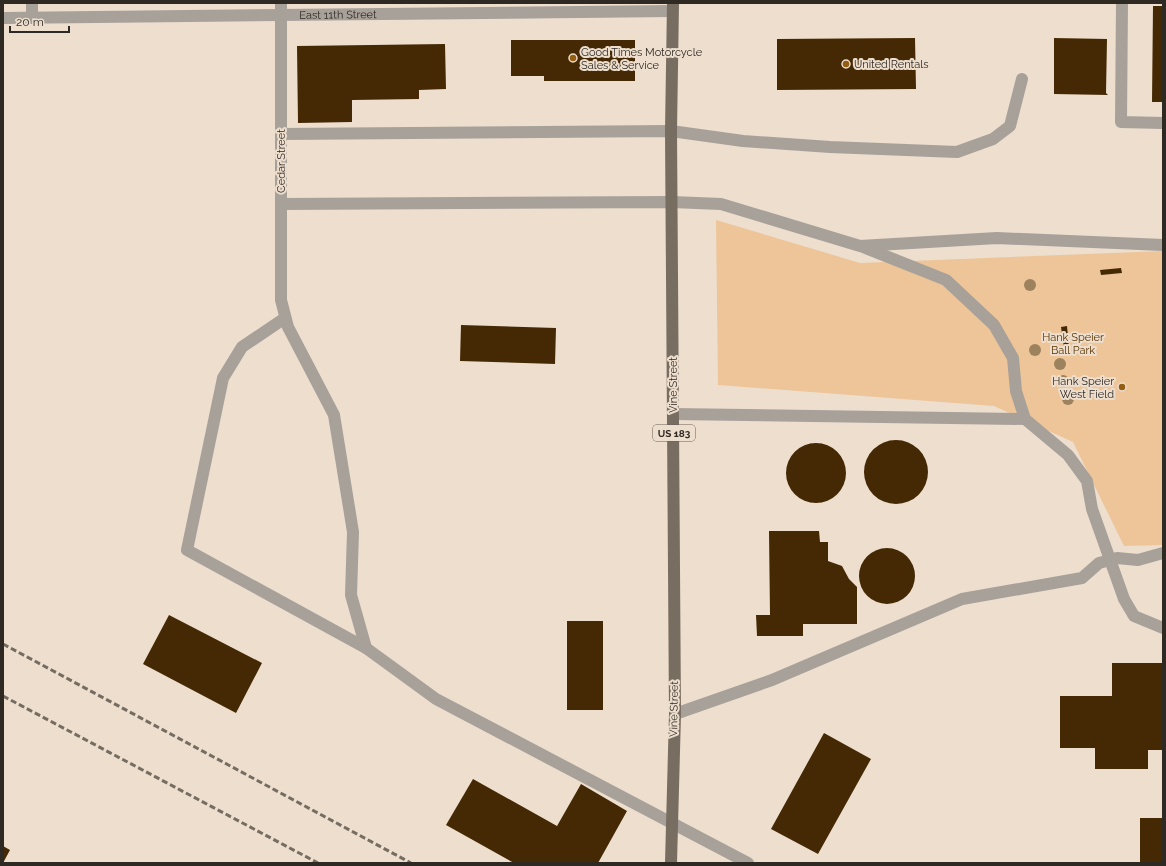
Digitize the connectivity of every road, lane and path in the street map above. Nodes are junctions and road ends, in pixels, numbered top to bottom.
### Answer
1 (32, 3) edge
2 (281, 3) edge
3 (1122, 3) edge
4 (672, 7) edge
5 (281, 16) junction
6 (3, 18) edge
7 (32, 18) junction
8 (1022, 78) dead end
9 (1163, 122) edge
10 (671, 131) junction
11 (281, 134) junction
12 (672, 202) junction
13 (281, 204) junction
14 (1163, 245) edge
15 (860, 246) junction
16 (286, 318) junction
17 (673, 414) junction
18 (1025, 419) junction
19 (1163, 553) edge
20 (1111, 560) junction
21 (1163, 628) edge
22 (366, 648) junction
23 (675, 714) junction
24 (672, 823) junction
25 (671, 863) edge
26 (748, 863) edge

1 - 7 street
2 - 5 street, Cedar Street
3 - 9 street
4 - 5 street, East 11th Street
4 - 10 main road, Vine Street / US 183
5 - 7 street, East 11th Street
5 - 11 street, Cedar Street
6 - 7 street, East 11th Street
8 - 10 street
10 - 11 street
10 - 12 main road, Vine Street / US 183
11 - 13 street, Cedar Street
12 - 13 street
12 - 15 street
12 - 17 main road, Vine Street / US 183
13 - 16 street, Cedar Street
14 - 15 street
15 - 18 street
16 - 22 street, Cedar Street
16 - 22 street
17 - 18 street
17 - 23 main road, Vine Street / US 183
18 - 20 street
19 - 20 street
20 - 21 street
20 - 23 street
22 - 24 street
23 - 24 main road, Vine Street / US 183
24 - 25 main road, Vine Street / US 183
24 - 26 street

